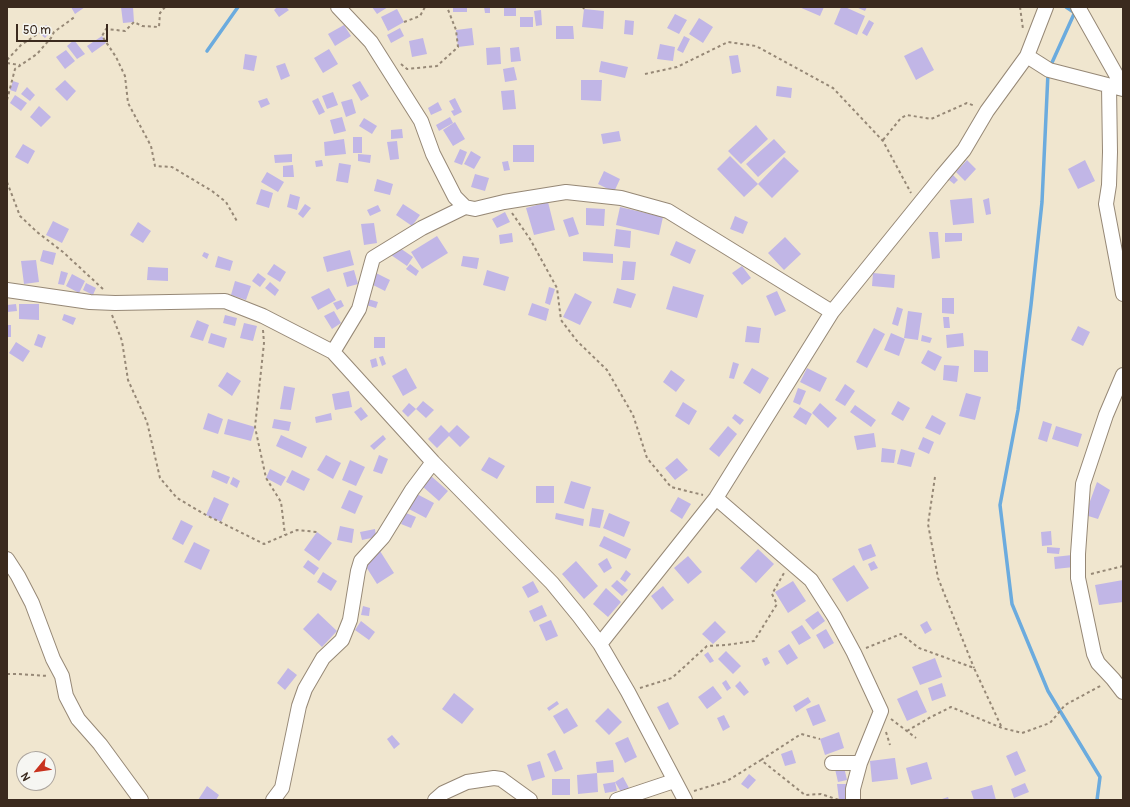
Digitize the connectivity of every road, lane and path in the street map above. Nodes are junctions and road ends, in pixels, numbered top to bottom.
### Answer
1 (165, 7) edge
2 (338, 7) edge
3 (425, 7) edge
4 (447, 7) edge
5 (1046, 7) edge
6 (1078, 7) edge
7 (76, 16) dead end
8 (404, 22) dead end
9 (39, 33) dead end
10 (1027, 56) junction
11 (395, 60) dead end
12 (7, 62) edge
13 (21, 65) junction
14 (645, 74) dead end
15 (1118, 87) edge
16 (7, 100) edge
17 (988, 111) junction
18 (882, 141) junction
19 (7, 182) edge
20 (504, 202) junction
21 (465, 207) junction
22 (916, 208) junction
23 (238, 223) dead end
24 (7, 290) edge
25 (1123, 294) edge
26 (111, 303) junction
27 (832, 312) junction
28 (263, 316) junction
29 (333, 352) junction
30 (1123, 375) edge
31 (433, 462) junction
32 (935, 477) dead end
33 (716, 498) junction
34 (317, 532) dead end
35 (285, 535) junction
36 (7, 559) edge
37 (790, 562) junction
38 (1123, 566) edge
39 (1078, 578) junction
40 (600, 644) junction
41 (854, 653) junction
42 (974, 668) junction
43 (7, 674) edge
44 (1113, 679) junction
45 (52, 681) dead end
46 (628, 692) junction
47 (1123, 692) edge
48 (880, 711) junction
49 (1002, 728) junction
50 (907, 731) junction
51 (916, 738) dead end
52 (820, 739) dead end
53 (761, 760) junction
54 (832, 763) dead end
55 (860, 763) junction
56 (674, 781) junction
57 (683, 797) edge
58 (142, 800) edge
59 (274, 800) edge
60 (435, 800) edge
61 (530, 800) edge
62 (617, 800) edge
63 (840, 800) edge
64 (853, 800) edge

1 - 23 path
2 - 21 street
3 - 8 path
4 - 11 path
5 - 10 street
6 - 15 street
7 - 13 path
9 - 12 path
10 - 15 street
10 - 17 street
12 - 13 path
13 - 16 path
14 - 18 path
15 - 25 street
17 - 18 path
17 - 22 street
18 - 22 path
19 - 26 path
20 - 21 street
20 - 27 street
20 - 33 path
21 - 29 street
22 - 27 street
24 - 26 street
26 - 28 street
26 - 35 path
27 - 33 street
28 - 29 street
28 - 35 path
29 - 31 street
30 - 39 street
31 - 40 street
31 - 59 street
32 - 42 path
33 - 37 street
33 - 40 street
34 - 35 path
36 - 58 street
37 - 41 street
37 - 46 path
38 - 39 path
39 - 44 street
40 - 46 street
41 - 42 path
41 - 48 street
42 - 49 path
43 - 45 path
44 - 47 street
44 - 49 path
46 - 56 street
48 - 50 path
48 - 55 street
49 - 50 path
50 - 51 path
52 - 53 path
53 - 57 path
53 - 63 path
54 - 55 street
55 - 64 street
56 - 57 street
56 - 62 street
60 - 61 street

